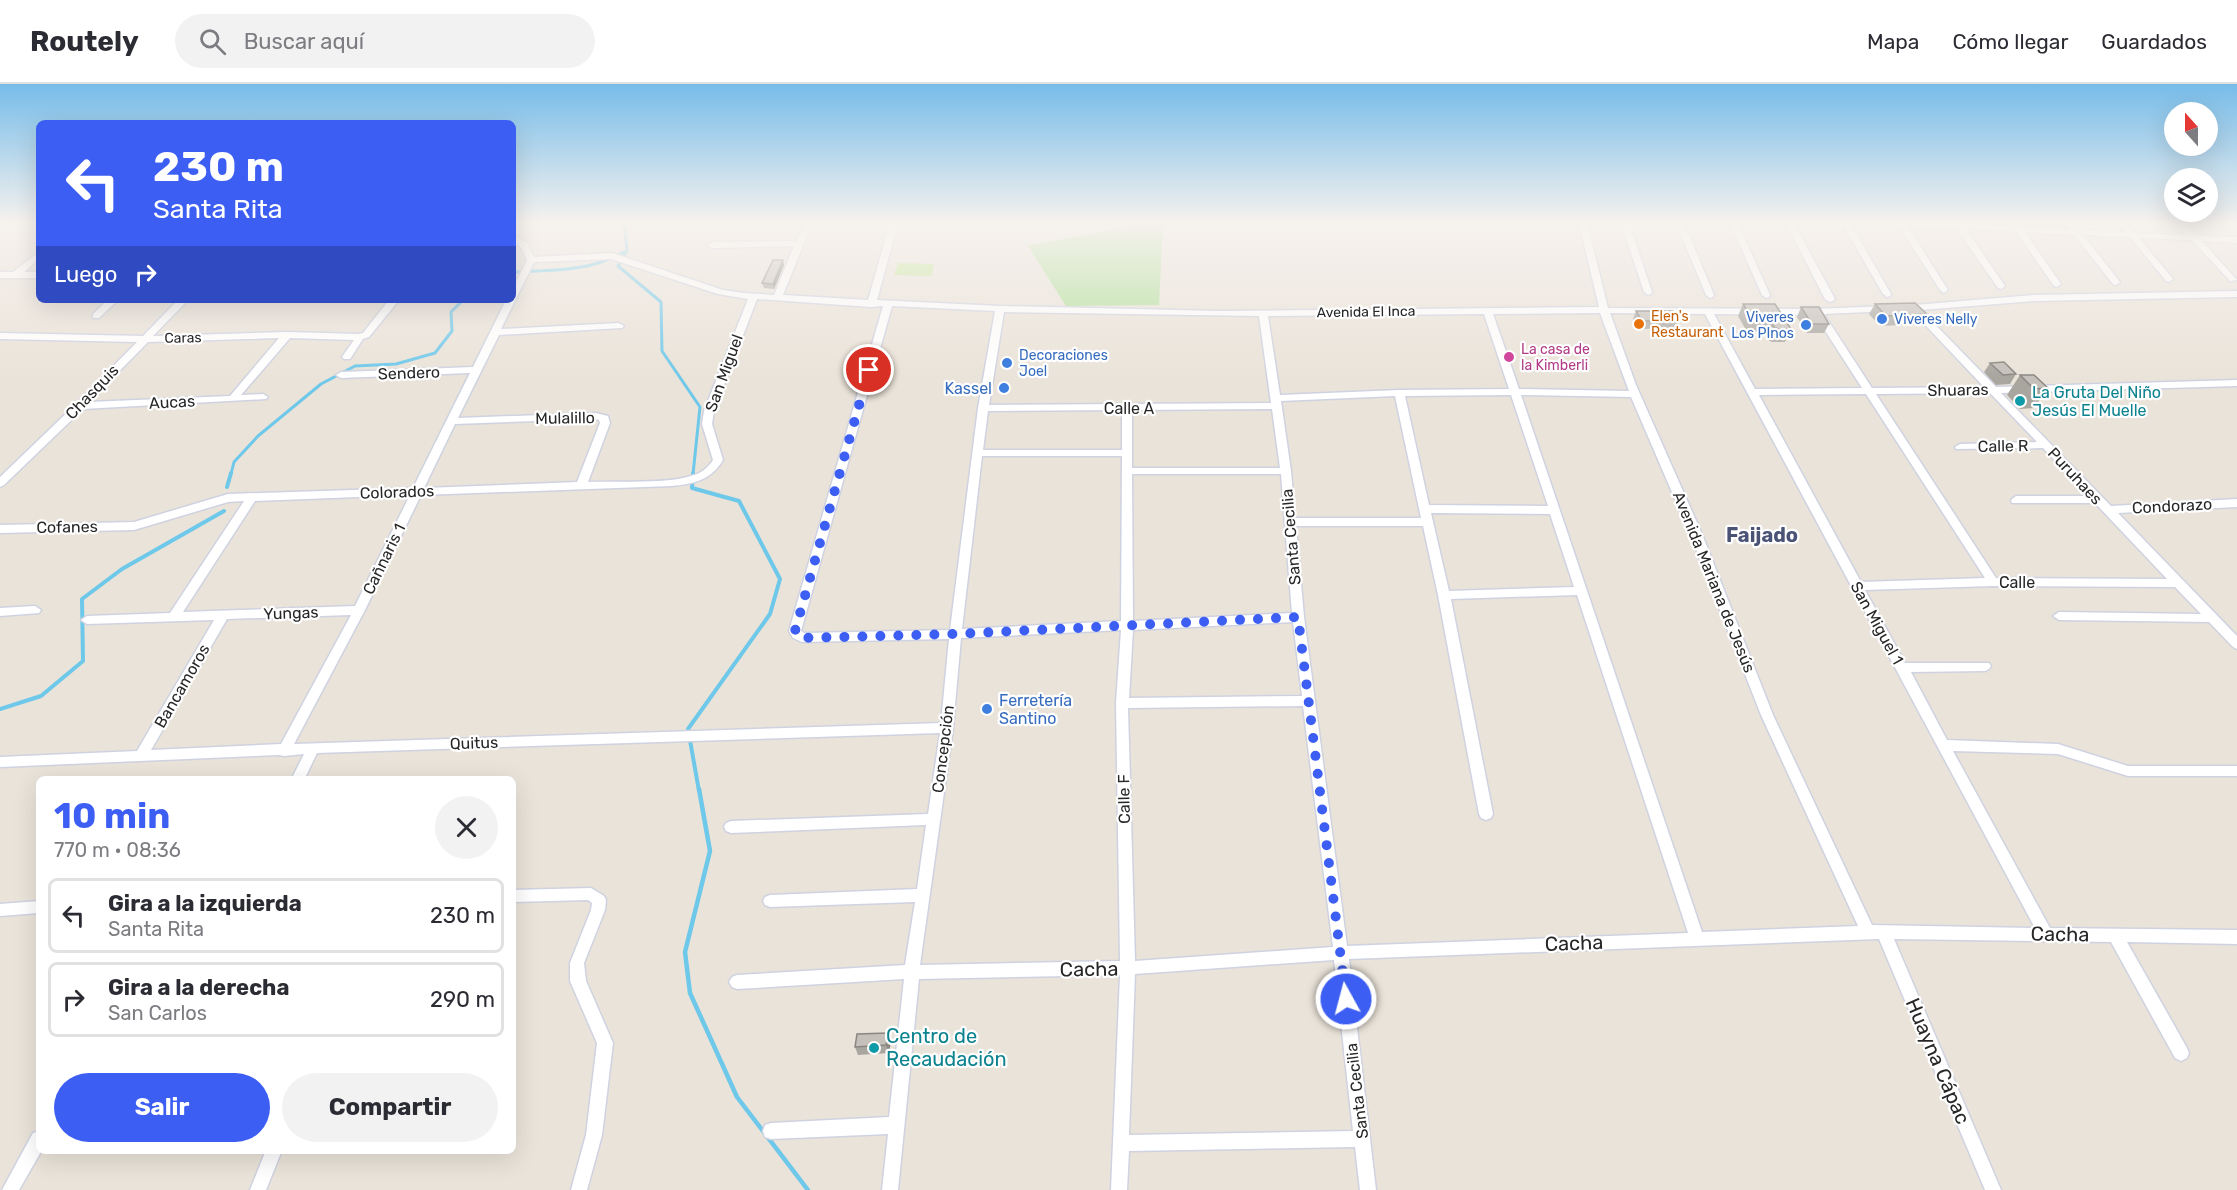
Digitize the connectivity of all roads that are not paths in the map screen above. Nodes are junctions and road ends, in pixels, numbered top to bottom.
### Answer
1 (0, 275) edge
2 (15, 275) joint
3 (36, 275) edge
4 (524, 275) edge
5 (670, 275) edge
6 (787, 275) edge
7 (879, 275) edge
8 (1595, 275) edge
9 (1642, 275) edge
10 (1701, 275) edge
11 (1757, 275) edge
12 (1818, 275) edge
13 (1876, 275) edge
14 (1934, 275) edge
15 (1993, 275) edge
16 (2051, 275) edge
17 (2110, 275) edge
18 (2165, 275) edge
19 (2229, 275) edge
20 (2169, 279) dead end
21 (2233, 279) dead end
22 (2116, 282) dead end
23 (2057, 284) dead end
24 (2001, 286) dead end
25 (516, 290) edge
26 (1944, 290) dead end
27 (1648, 292) dead end
28 (1887, 294) dead end
29 (2237, 294) edge
30 (1766, 295) dead end
31 (1710, 296) dead end
32 (753, 297) junction
33 (777, 298) junction
34 (1830, 298) dead end
35 (110, 303) edge
36 (180, 303) edge
37 (391, 303) edge
38 (510, 303) edge
39 (871, 304) junction
40 (888, 304) junction
41 (1913, 307) junction
42 (1000, 309) junction
43 (1604, 310) junction
44 (1488, 311) junction
45 (1708, 311) junction
46 (1818, 312) junction
47 (1263, 313) junction
48 (96, 316) dead end
49 (619, 326) dead end
50 (496, 332) junction
51 (287, 336) junction
52 (363, 336) junction
53 (1, 337) edge
54 (144, 339) junction
55 (347, 357) dead end
56 (477, 370) junction
57 (341, 375) dead end
58 (2237, 383) edge
59 (1993, 390) junction
60 (1870, 391) junction
61 (1751, 392) junction
62 (1400, 393) junction
63 (1515, 394) junction
64 (1634, 394) junction
65 (263, 397) dead end
66 (232, 399) junction
67 (1274, 402) junction
68 (80, 406) junction
69 (983, 408) junction
70 (1126, 408) junction
71 (452, 421) junction
72 (2046, 446) junction
73 (1960, 447) dead end
74 (978, 453) junction
75 (1127, 453) junction
76 (1127, 471) junction
77 (1286, 471) junction
78 (0, 483) edge
79 (664, 483) joint
80 (581, 487) junction
81 (417, 491) junction
82 (251, 498) junction
83 (2097, 499) junction
84 (2016, 500) dead end
85 (2237, 503) edge
86 (1425, 509) junction
87 (1554, 510) junction
88 (2107, 510) junction
89 (1291, 522) junction
90 (1428, 522) junction
91 (134, 526) joint
92 (0, 529) edge
93 (1993, 582) junction
94 (2177, 584) junction
95 (1857, 586) junction
96 (1581, 591) junction
97 (1444, 596) junction
98 (35, 610) dead end
99 (359, 610) junction
100 (0, 612) edge
101 (223, 615) junction
102 (174, 616) junction
103 (2059, 616) dead end
104 (1298, 617) junction
105 (2211, 618) junction
106 (87, 620) dead end
107 (1127, 625) junction
108 (955, 634) junction
109 (2237, 644) edge
110 (1985, 666) dead end
111 (1902, 668) junction
112 (1308, 701) junction
113 (1122, 703) junction
114 (947, 728) junction
115 (1943, 745) junction
116 (313, 748) junction
117 (284, 751) junction
118 (141, 756) junction
119 (0, 762) edge
120 (2237, 771) edge
121 (300, 776) edge
122 (1486, 814) dead end
123 (934, 819) junction
124 (731, 827) dead end
125 (923, 895) junction
126 (516, 896) edge
127 (770, 900) dead end
128 (36, 907) edge
129 (0, 909) edge
130 (1876, 932) junction
131 (2046, 934) junction
132 (2115, 935) junction
133 (2237, 937) edge
134 (1697, 938) junction
135 (1341, 953) junction
136 (1128, 968) junction
137 (912, 972) junction
138 (737, 982) dead end
139 (2181, 1053) dead end
140 (897, 1125) junction
141 (771, 1131) dead end
142 (1362, 1139) junction
143 (1121, 1143) junction
144 (36, 1144) edge
145 (272, 1154) edge
146 (10, 1190) edge
147 (258, 1190) edge
148 (579, 1190) edge
149 (890, 1190) edge
150 (1119, 1190) edge
151 (1368, 1190) edge
152 (1993, 1190) edge

1 - 2 street
2 - 3 street
4 - 25 street, Cañnaris 1
5 - 32 street, Avenida El Inca
6 - 33 street
7 - 39 street
8 - 43 street, Avenida Mariana de Jesús
9 - 27 street
10 - 31 street
11 - 30 street
12 - 34 street
13 - 28 street
14 - 26 street
15 - 24 street
16 - 23 street
17 - 22 street
18 - 20 street
19 - 21 street
29 - 41 street, Avenida El Inca
32 - 33 street, Avenida El Inca
32 - 79 street, San Miguel
33 - 39 street, Avenida El Inca
35 - 48 street
36 - 54 street, Chasquis
37 - 52 street
38 - 50 street, Cañnaris 1
39 - 40 street, Avenida El Inca
40 - 42 street, Avenida El Inca
40 - 108 street
41 - 46 street, Avenida El Inca
41 - 59 street, Puruhaes
42 - 47 street, Avenida El Inca
42 - 69 street, Concepción
43 - 44 street, Avenida El Inca
43 - 45 street, Avenida El Inca
43 - 64 street, Avenida Mariana de Jesús
44 - 47 street, Avenida El Inca
44 - 63 street
45 - 46 street, Avenida El Inca
45 - 61 street, San Miguel 1
46 - 60 street
47 - 67 street, Santa Cecilia
49 - 50 street
50 - 56 street, Cañnaris 1
51 - 52 street, Caras
51 - 54 street, Caras
51 - 66 street
52 - 55 street
53 - 54 street, Caras
54 - 68 street, Chasquis
56 - 57 street, Sendero
56 - 71 street, Cañnaris 1
58 - 59 street, Shuaras
59 - 60 street, Shuaras
59 - 72 street, Puruhaes
60 - 61 street, Shuaras
60 - 93 street
61 - 95 street, San Miguel 1
62 - 63 street, Calle A
62 - 67 street, Calle A
62 - 86 street
63 - 64 street, Calle A
63 - 87 street
64 - 130 street, Avenida Mariana de Jesús
65 - 66 street, Aucas
66 - 68 street, Aucas
67 - 70 street, Calle A
67 - 77 street, Santa Cecilia
68 - 78 street, Chasquis
69 - 70 street, Calle A
69 - 74 street, Concepción
70 - 75 street, Calle F
71 - 80 street, Mulalillo
71 - 81 street, Cañnaris 1
72 - 73 street, Calle R
72 - 83 street, Puruhaes
74 - 75 street
74 - 108 street, Concepción
75 - 76 street, Calle F
76 - 77 street
76 - 107 street, Calle F
77 - 89 street, Santa Cecilia
79 - 80 street, Colorados
80 - 81 street, Colorados
81 - 82 street, Colorados
81 - 99 street, Cañnaris 1
82 - 91 street, Colorados
82 - 102 street
83 - 84 street
83 - 88 street, Puruhaes
85 - 88 street, Condorazo
86 - 87 street
86 - 90 street
87 - 96 street
88 - 94 street, Puruhaes
89 - 90 street
89 - 104 street, Santa Cecilia
90 - 97 street
91 - 92 street, Cofanes
93 - 94 street, Calle
93 - 95 street, Calle
94 - 105 street, Puruhaes
95 - 111 street, San Miguel 1
96 - 97 street
96 - 134 street
97 - 122 street
98 - 100 street
99 - 101 street, Yungas
99 - 117 street, Cañnaris 1
101 - 102 street, Yungas
101 - 118 street, Bancamoros
102 - 106 street, Yungas
103 - 105 street
104 - 107 street
104 - 112 street, Santa Cecilia
105 - 109 street, Puruhaes
107 - 108 street
107 - 113 street, Calle F
108 - 114 street, Concepción
110 - 111 street
111 - 115 street, San Miguel 1
112 - 113 street
112 - 135 street, Santa Cecilia
113 - 136 street, Calle F
114 - 116 street, Quitus
114 - 123 street, Concepción
115 - 120 street
115 - 131 street, San Miguel 1
116 - 117 street, Quitus
116 - 121 street
117 - 118 street, Quitus
118 - 119 street, Quitus
123 - 124 street
123 - 125 street, Concepción
125 - 127 street
125 - 137 street, Concepción
126 - 148 street
128 - 129 street
130 - 131 street, Cacha
130 - 134 street, Cacha
130 - 152 street, Huayna Cápac
131 - 132 street, Cacha
132 - 133 street, Cacha
132 - 139 street
134 - 135 street, Cacha
135 - 136 street, Cacha
135 - 142 street, Santa Cecilia
136 - 137 street, Cacha
136 - 143 street, Calle F
137 - 138 street, Cacha
137 - 140 street, Concepción
140 - 141 street
140 - 149 street, Concepción
142 - 143 street
142 - 151 street, Santa Cecilia
143 - 150 street, Calle F
144 - 146 street
145 - 147 street

